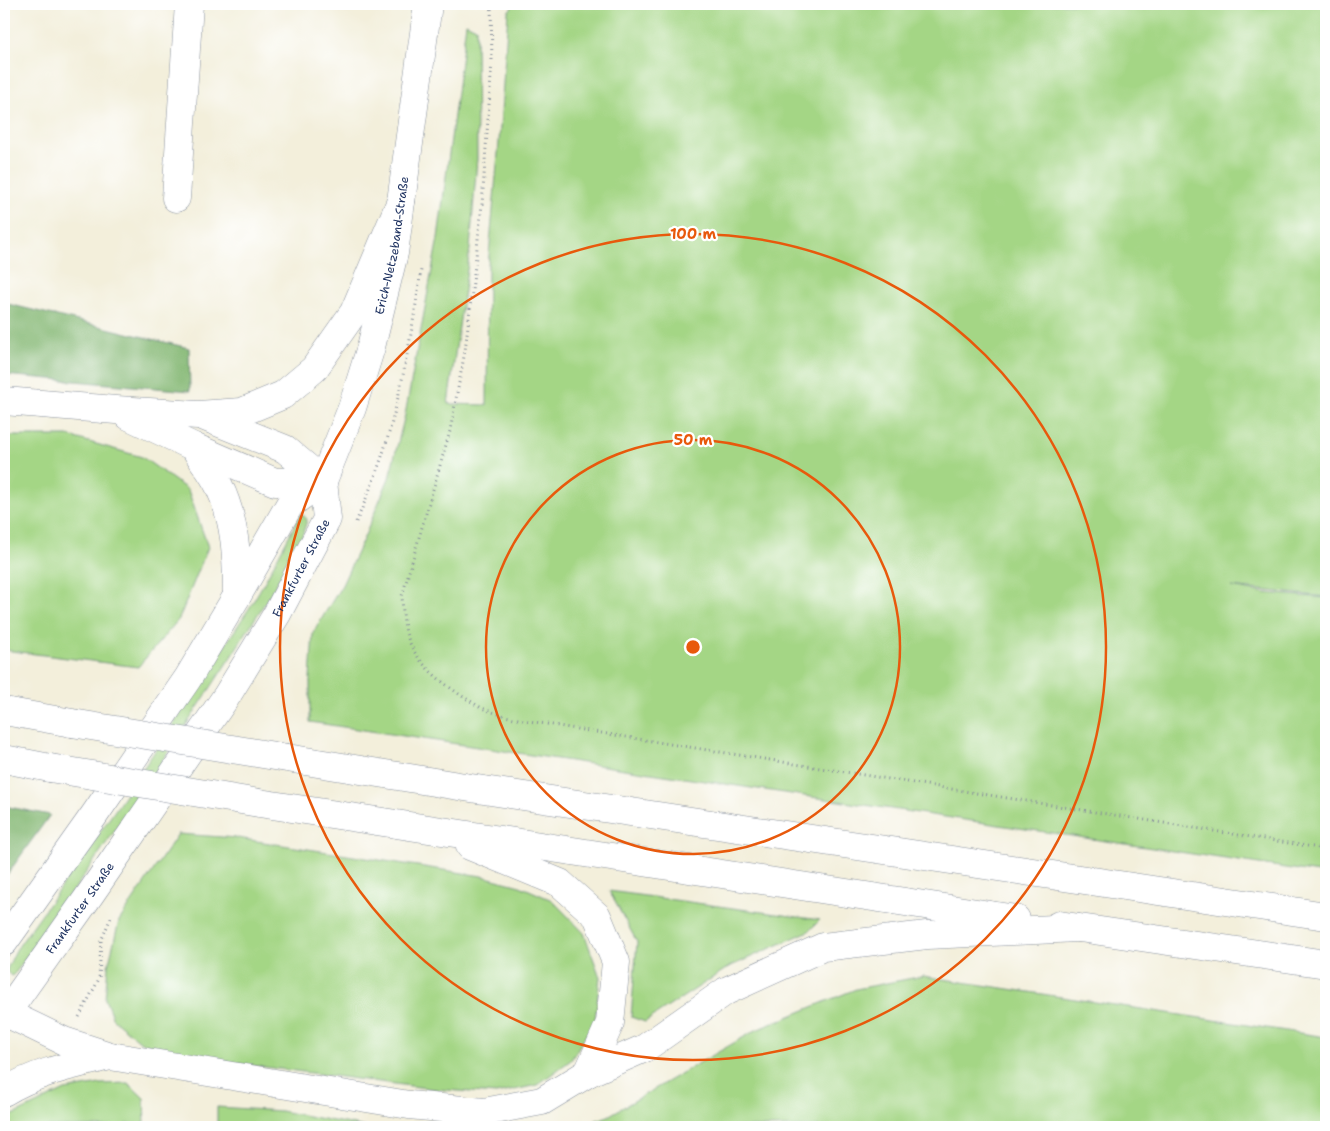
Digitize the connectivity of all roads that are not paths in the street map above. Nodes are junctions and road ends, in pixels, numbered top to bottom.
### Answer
1 (189, 4) edge
2 (428, 4) edge
3 (176, 198) dead end
4 (401, 201) junction
5 (4, 401) edge
6 (116, 410) junction
7 (198, 415) junction
8 (194, 447) junction
9 (323, 481) junction
10 (237, 596) junction
11 (4, 711) edge
12 (4, 759) edge
13 (429, 829) junction
14 (1326, 916) edge
15 (1077, 928) junction
16 (4, 942) edge
17 (1326, 964) edge
18 (4, 1013) edge
19 (110, 1056) junction
20 (588, 1073) junction
21 (4, 1092) edge

1 - 3 main road
2 - 4 main road, Erich-Netzeband-Straße
4 - 7 main road
4 - 9 main road, Erich-Netzeband-Straße
5 - 6 main road
6 - 7 main road
6 - 8 main road
7 - 9 main road
8 - 9 main road
8 - 10 main road
9 - 10 main road
9 - 18 main road, Frankfurter Straße
10 - 16 main road
11 - 14 main road, bridge
12 - 13 main road, bridge
13 - 15 main road
13 - 20 main road
15 - 17 main road
15 - 20 main road
18 - 19 main road
19 - 20 main road
19 - 21 main road

